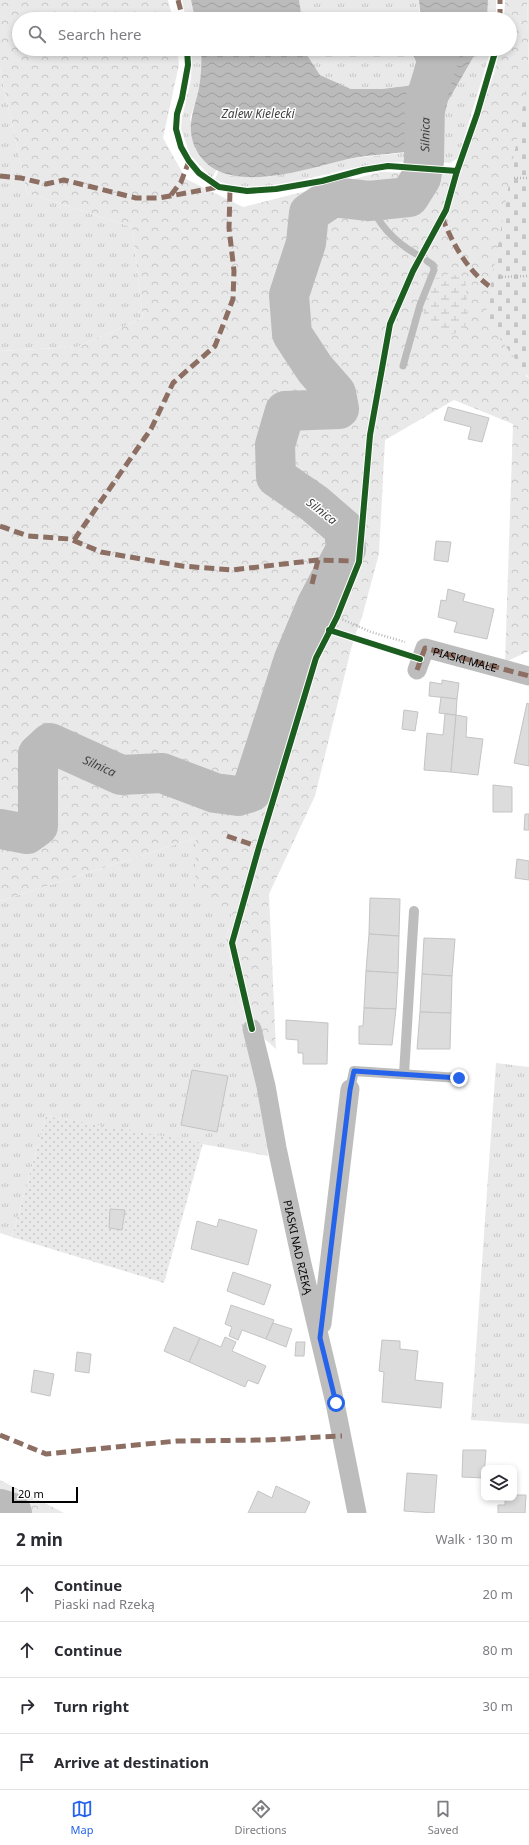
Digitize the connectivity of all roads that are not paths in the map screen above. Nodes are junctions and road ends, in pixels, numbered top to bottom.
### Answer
1 (417, 670) dead end
2 (529, 676) edge
3 (414, 911) dead end
4 (252, 1028) dead end
5 (404, 1074) junction
6 (459, 1078) dead end
7 (350, 1090) joint
8 (320, 1338) junction
9 (357, 1513) edge

1 - 2 street, PIASKI MAŁE
3 - 5 lane
4 - 8 street, PIASKI NAD RZEKĄ
5 - 6 lane
5 - 7 lane
7 - 8 street
8 - 9 street, PIASKI NAD RZEKĄ

